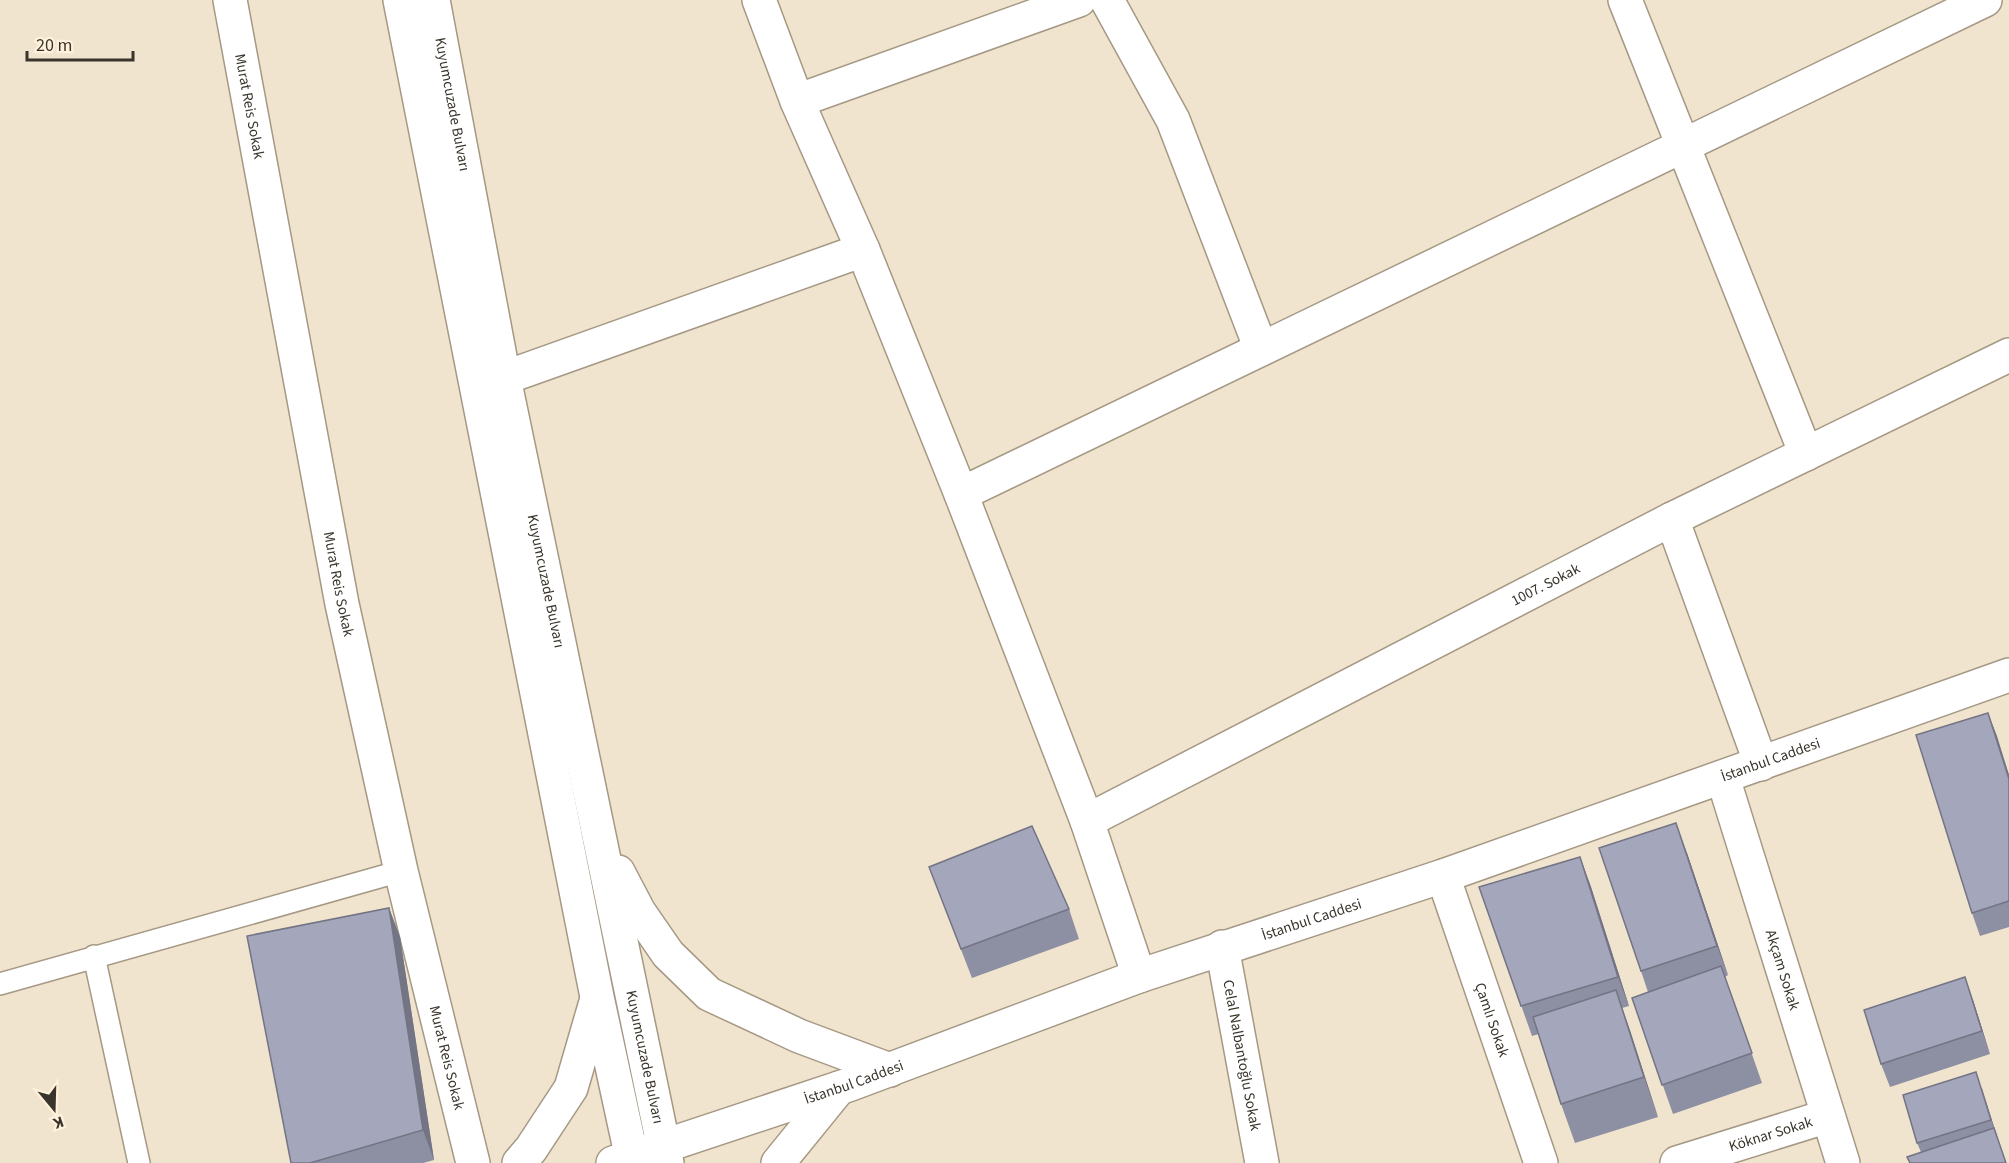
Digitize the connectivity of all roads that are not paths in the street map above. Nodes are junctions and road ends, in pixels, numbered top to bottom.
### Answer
1 (230, 0) edge
2 (400, 0) edge
3 (433, 0) edge
4 (759, 0) edge
5 (1080, 0) edge
6 (1107, 0) edge
7 (1625, 0) edge
8 (1985, 0) edge
9 (797, 101) junction
10 (1683, 146) junction
11 (863, 250) junction
12 (1261, 349) junction
13 (2009, 355) edge
14 (504, 378) junction
15 (1806, 454) junction
16 (961, 494) junction
17 (1672, 519) junction
18 (2009, 675) edge
19 (1761, 764) junction
20 (1723, 778) junction
21 (1087, 820) junction
22 (599, 836) junction
23 (401, 871) junction
24 (1443, 876) junction
25 (1222, 947) junction
26 (94, 956) junction
27 (1139, 976) junction
28 (0, 984) edge
29 (597, 997) junction
30 (890, 1070) junction
31 (839, 1088) junction
32 (1828, 1116) junction
33 (665, 1154) edge
34 (626, 1161) edge
35 (139, 1163) edge
36 (473, 1163) edge
37 (519, 1163) edge
38 (778, 1163) edge
39 (1262, 1163) edge
40 (1540, 1163) edge
41 (1677, 1163) edge
42 (1843, 1163) edge

1 - 23 street, Murat Reis Sokak
2 - 29 street, Kuyumcuzade Bulvarı
3 - 14 street, Kuyumcuzade Bulvarı
4 - 9 street
5 - 9 street
6 - 12 street
7 - 10 street
8 - 10 street
9 - 11 street
10 - 12 street
10 - 15 street
11 - 14 street
11 - 16 street
12 - 16 street
13 - 15 street, 1007. Sokak
14 - 22 street, Kuyumcuzade Bulvarı
15 - 17 street, 1007. Sokak
16 - 21 street
17 - 19 street
17 - 21 street, 1007. Sokak
18 - 19 street, İstanbul Caddesi
19 - 20 street, İstanbul Caddesi
20 - 24 street, İstanbul Caddesi
20 - 32 street, Akçam Sokak
21 - 27 street
22 - 30 street
22 - 33 street, Kuyumcuzade Bulvarı
23 - 26 lane
23 - 36 street, Murat Reis Sokak
24 - 25 street, İstanbul Caddesi
24 - 40 street, Çamlı Sokak
25 - 27 street, İstanbul Caddesi
25 - 39 street, Celal Nalbantoğlu Sokak
26 - 28 lane
26 - 35 lane
27 - 30 street, İstanbul Caddesi
29 - 34 street, Kuyumcuzade Bulvarı
29 - 37 street
30 - 31 street, İstanbul Caddesi
31 - 33 street, İstanbul Caddesi
31 - 38 street
32 - 41 street, Köknar Sokak
32 - 42 street, Akçam Sokak
33 - 34 street, İstanbul Caddesi

